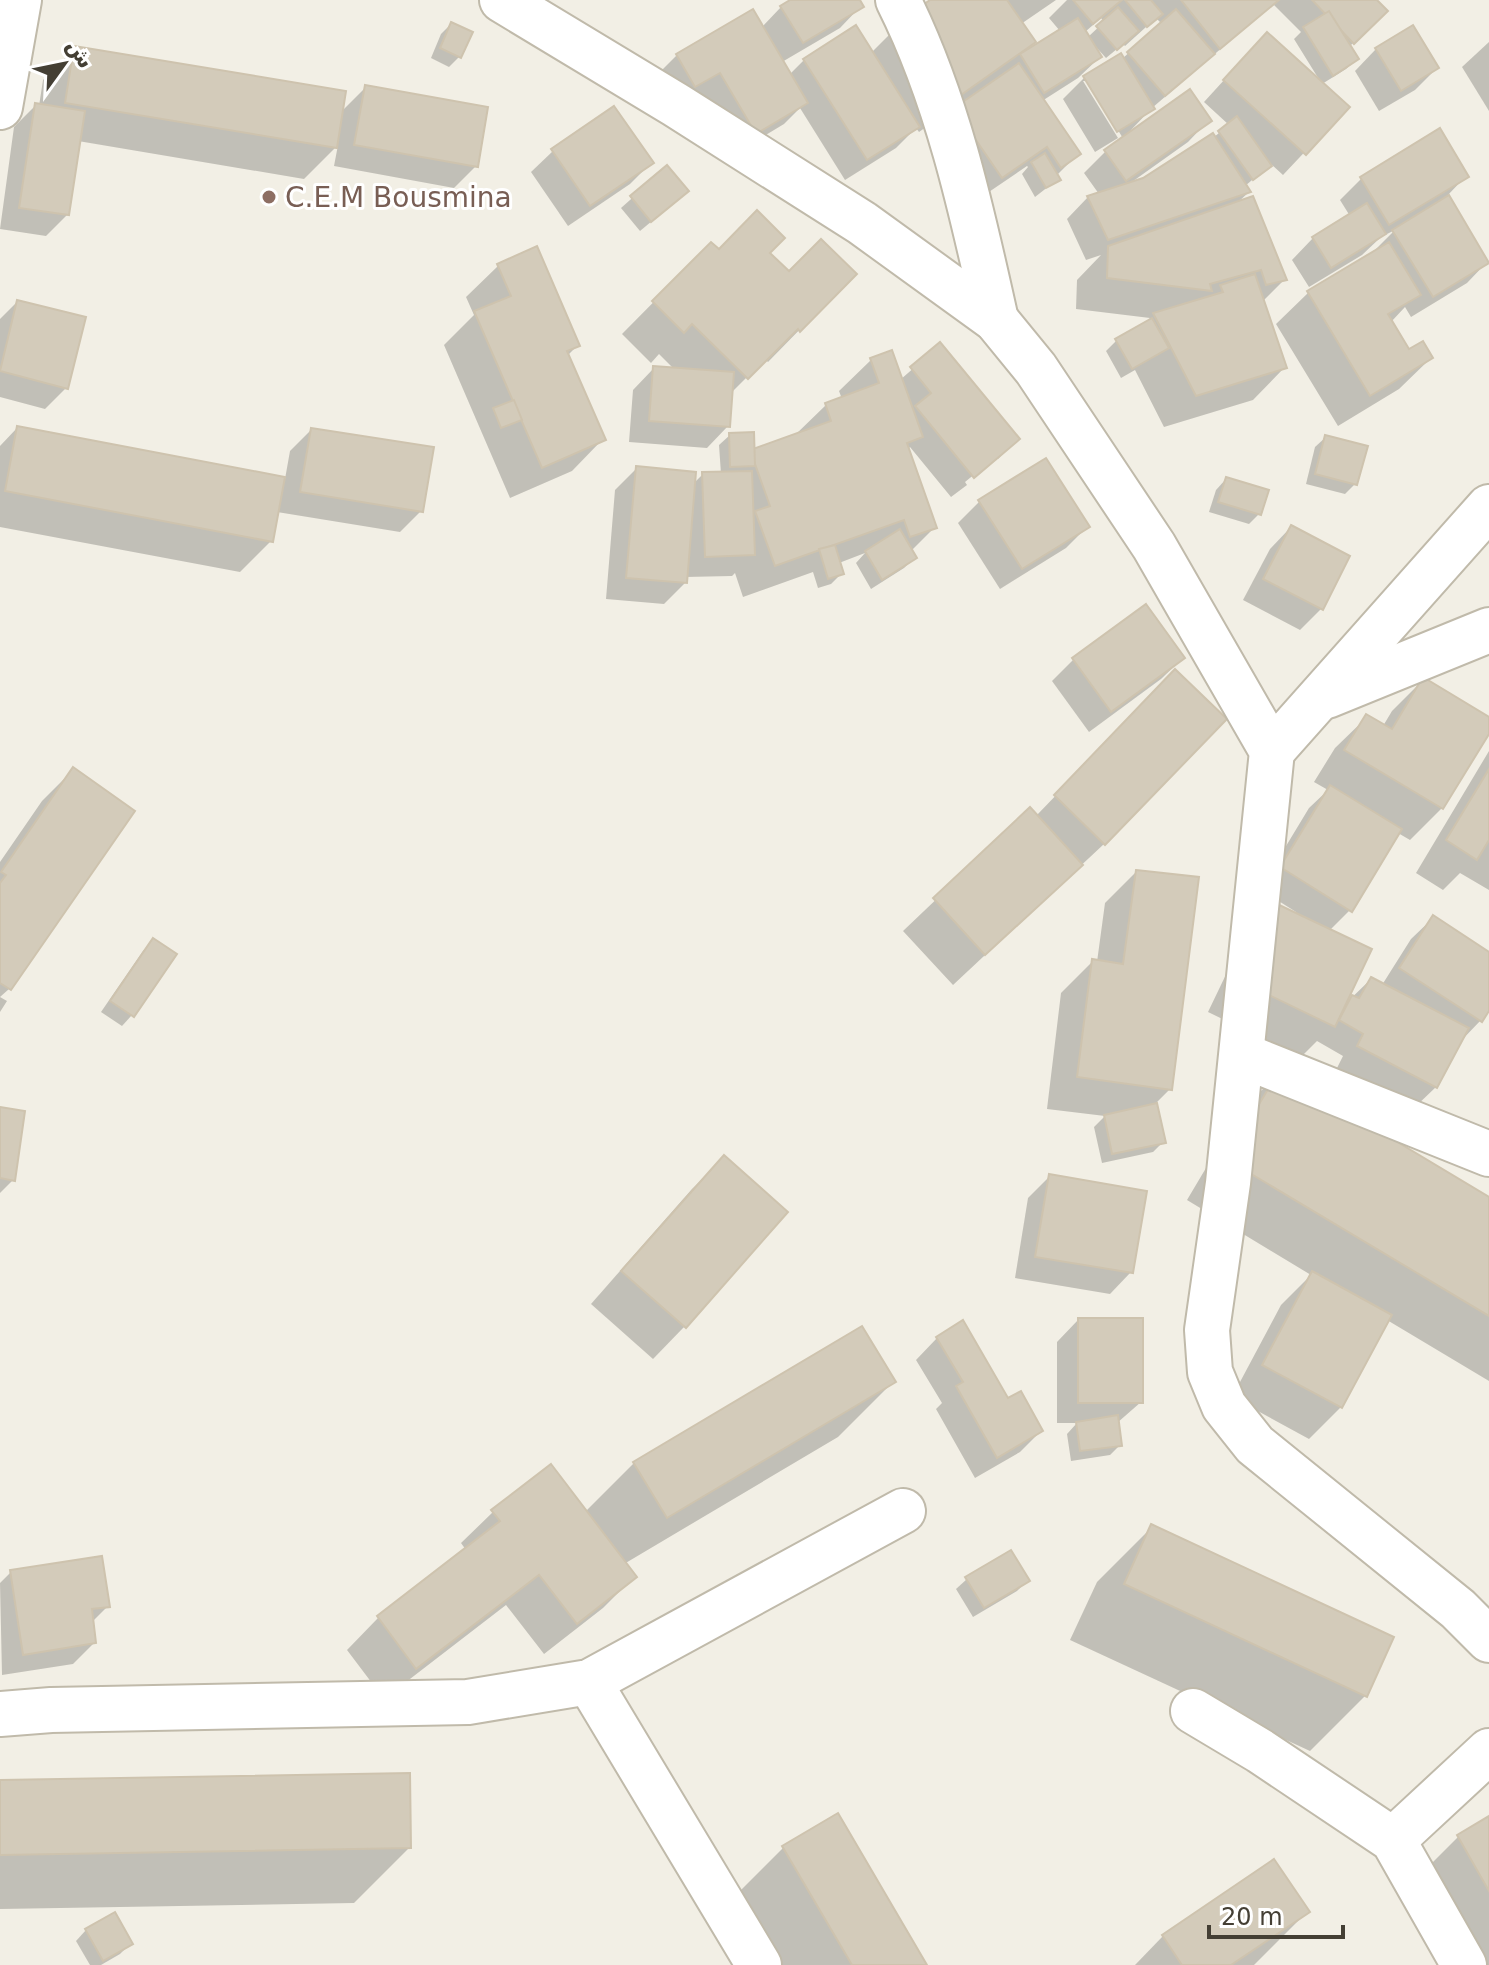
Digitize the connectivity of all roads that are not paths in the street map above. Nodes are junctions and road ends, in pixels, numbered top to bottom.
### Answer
1 (19, 0) edge
2 (502, 0) edge
3 (898, 0) edge
4 (560, 15) edge
5 (0, 107) edge
6 (996, 320) junction
7 (1489, 507) edge
8 (1489, 630) edge
9 (1318, 700) junction
10 (1272, 751) junction
11 (1242, 1055) junction
12 (1489, 1153) edge
13 (903, 1511) dead end
14 (1489, 1640) edge
15 (589, 1682) junction
16 (1193, 1711) dead end
17 (0, 1714) edge
18 (1489, 1751) edge
19 (1393, 1840) junction
20 (759, 1965) edge
21 (1464, 1965) edge

1 - 5 street
2 - 4 street
3 - 6 street
4 - 6 street
6 - 10 street
7 - 9 street
8 - 9 street
9 - 10 street
10 - 11 street
11 - 12 street
11 - 14 street
13 - 15 street
15 - 17 street
15 - 20 street
16 - 19 street
18 - 19 street
19 - 21 street

